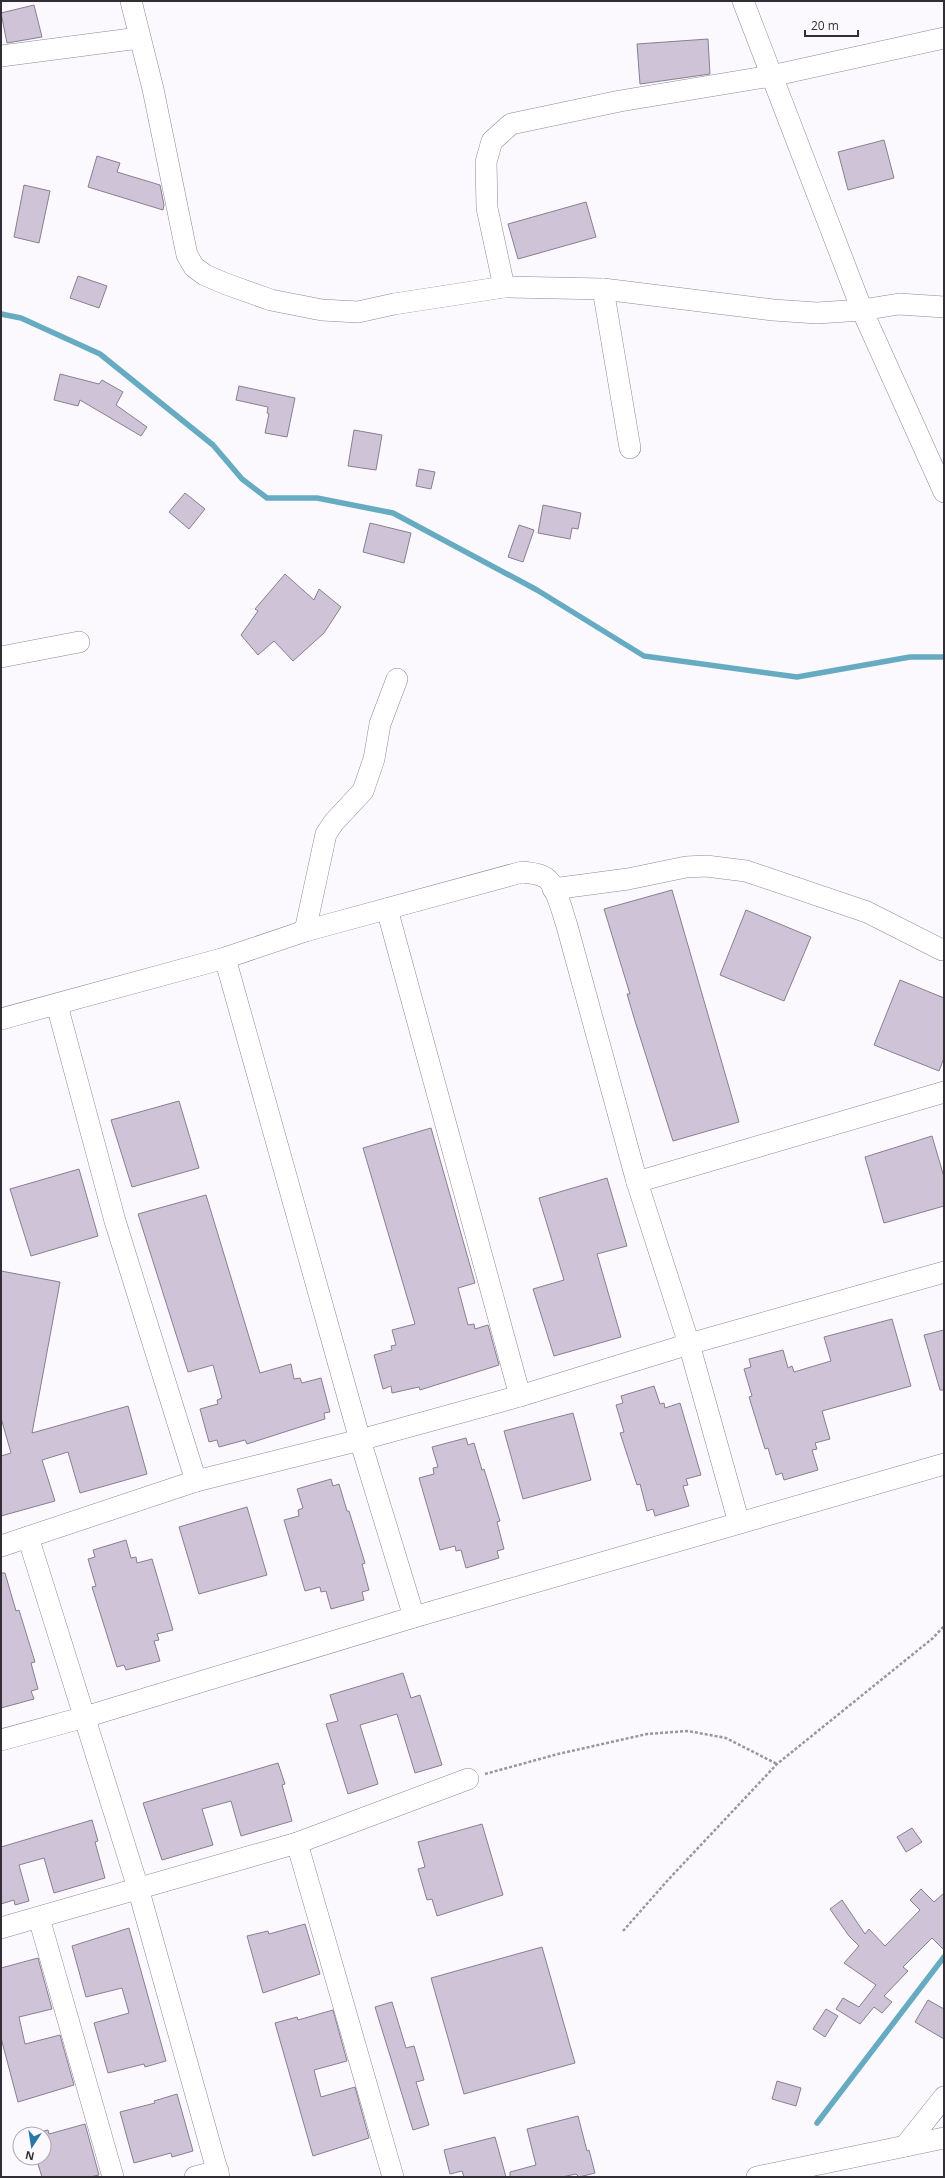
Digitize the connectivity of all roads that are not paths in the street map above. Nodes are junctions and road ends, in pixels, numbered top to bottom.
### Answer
1 (131, 1) edge
2 (743, 1) edge
3 (139, 38) junction
4 (944, 38) edge
5 (1, 56) edge
6 (771, 76) junction
7 (504, 287) junction
8 (603, 289) junction
9 (944, 306) edge
10 (862, 310) junction
11 (630, 448) dead end
12 (944, 492) edge
13 (79, 642) dead end
14 (1, 657) edge
15 (397, 679) dead end
16 (553, 889) junction
17 (387, 909) junction
18 (305, 931) junction
19 (942, 950) dead end
20 (224, 958) junction
21 (57, 1005) junction
22 (1, 1019) edge
23 (944, 1092) edge
24 (637, 1182) junction
25 (944, 1272) edge
26 (689, 1344) junction
27 (520, 1396) junction
28 (360, 1440) junction
29 (944, 1464) edge
30 (196, 1481) junction
31 (739, 1523) junction
32 (28, 1537) junction
33 (1, 1546) edge
34 (414, 1617) junction
35 (85, 1718) junction
36 (1, 1740) edge
37 (468, 1779) road end
38 (297, 1843) junction
39 (138, 1888) junction
40 (38, 1918) junction
41 (1, 1928) edge
42 (944, 2097) edge
43 (944, 2138) edge
44 (905, 2146) junction
45 (218, 2174) edge
46 (113, 2177) edge
47 (195, 2177) edge
48 (393, 2177) edge
49 (757, 2177) edge

1 - 3 street
2 - 6 street
3 - 5 street
3 - 7 street
4 - 6 street
6 - 7 street
6 - 10 street
7 - 8 street
8 - 10 street
8 - 11 street
9 - 10 street
10 - 12 street
13 - 14 street
15 - 18 street
16 - 17 street
16 - 19 street
16 - 24 street
17 - 18 street
17 - 27 street
18 - 20 street
20 - 21 street
20 - 28 street
21 - 22 street
21 - 30 street
23 - 24 street
24 - 26 street
25 - 26 street
26 - 27 street
26 - 31 street
27 - 28 street
28 - 30 street
28 - 34 street
29 - 31 street
30 - 32 street
31 - 34 street
32 - 33 street
32 - 35 street
34 - 35 street
35 - 36 street
35 - 39 street
37 - 38 street
38 - 39 street
38 - 48 street
39 - 40 street
39 - 45 street
40 - 41 street
40 - 46 street
42 - 44 street
43 - 44 street
44 - 49 street
45 - 47 street

